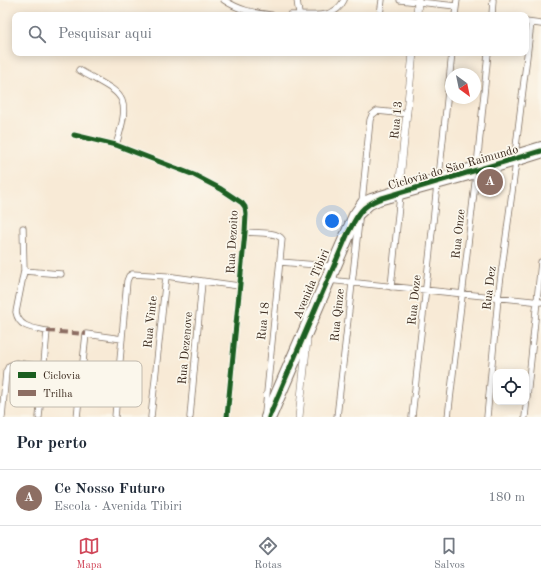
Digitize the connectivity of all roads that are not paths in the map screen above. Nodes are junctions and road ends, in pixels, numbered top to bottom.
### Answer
1 (224, 0) edge
2 (297, 0) edge
3 (344, 0) edge
4 (382, 0) edge
5 (400, 0) edge
6 (493, 0) edge
7 (418, 1) edge
8 (456, 3) edge
9 (251, 12) edge
10 (299, 12) edge
11 (332, 12) edge
12 (380, 12) edge
13 (417, 12) edge
14 (492, 12) edge
15 (529, 23) edge
16 (541, 24) edge
17 (413, 56) edge
18 (452, 56) edge
19 (488, 56) edge
20 (525, 56) edge
21 (79, 70) dead end
22 (407, 114) junction
23 (74, 135) dead end
24 (116, 145) junction
25 (541, 146) edge
26 (541, 154) edge
27 (516, 158) junction
28 (476, 170) junction
29 (438, 181) junction
30 (400, 192) junction
31 (362, 202) junction
32 (359, 215) junction
33 (23, 228) dead end
34 (245, 232) junction
35 (280, 262) junction
36 (541, 262) edge
37 (330, 266) junction
38 (24, 271) junction
39 (61, 274) dead end
40 (166, 276) junction
41 (328, 280) junction
42 (202, 282) junction
43 (352, 282) junction
44 (239, 286) junction
45 (391, 286) junction
46 (426, 290) junction
47 (462, 294) junction
48 (498, 298) junction
49 (539, 302) edge
50 (307, 334) junction
51 (122, 339) junction
52 (44, 361) edge
53 (83, 361) edge
54 (120, 361) edge
55 (10, 366) edge
56 (41, 407) edge
57 (78, 407) edge
58 (116, 407) edge
59 (2, 417) edge
60 (40, 417) edge
61 (77, 417) edge
62 (115, 417) edge
63 (151, 417) edge
64 (190, 417) edge
65 (227, 417) edge
66 (265, 417) edge
67 (272, 417) edge
68 (299, 417) edge
69 (337, 417) edge
70 (412, 417) edge
71 (448, 417) edge
72 (487, 417) edge
73 (525, 417) edge

1 - 9 street
2 - 10 street
3 - 11 street
4 - 12 street
5 - 7 street
6 - 14 street
7 - 8 street
7 - 13 street
15 - 16 street
17 - 22 street, Rua 13
18 - 29 street, Rua Doze
19 - 28 street, Rua Onze
20 - 27 street, Rua Dez
21 - 24 street
22 - 30 street, Rua 13
22 - 31 street
23 - 24 street, Rua Dezoito
24 - 34 street, Rua Dezoito
25 - 27 main road
26 - 27 main road
27 - 28 main road
27 - 48 street, Rua Dez
28 - 29 main road
28 - 47 street, Rua Onze
29 - 30 main road
29 - 46 street, Rua Doze
30 - 31 main road
30 - 32 main road
30 - 45 street, Rua 13
31 - 37 main road, Avenida Tibiri
32 - 41 main road, Avenida Tibiri
32 - 43 street, Rua Qinze
33 - 38 street
34 - 35 street, Rua 18
34 - 44 street, Rua Dezoito
35 - 37 street
35 - 66 street, Rua 18
36 - 49 street
37 - 41 main road, Avenida Tibiri
38 - 39 street
38 - 52 street
40 - 42 street
40 - 51 street
40 - 63 street, Rua Vinte
41 - 43 street
41 - 50 main road, Avenida Tibiri
41 - 66 main road, Avenida Tibiri
42 - 44 street
42 - 64 street, Rua Dezenove
43 - 45 street
43 - 69 street, Rua Qinze
44 - 65 street, Rua Dezoito
45 - 46 street
46 - 47 street
46 - 70 street, Rua Doze
47 - 48 street
47 - 71 street, Rua Onze
48 - 49 street
48 - 72 street, Rua Dez
49 - 73 street
50 - 67 main road, Avenida Tibiri
50 - 68 street
51 - 53 street
51 - 54 street
55 - 59 street
56 - 60 street
57 - 61 street
58 - 62 street

